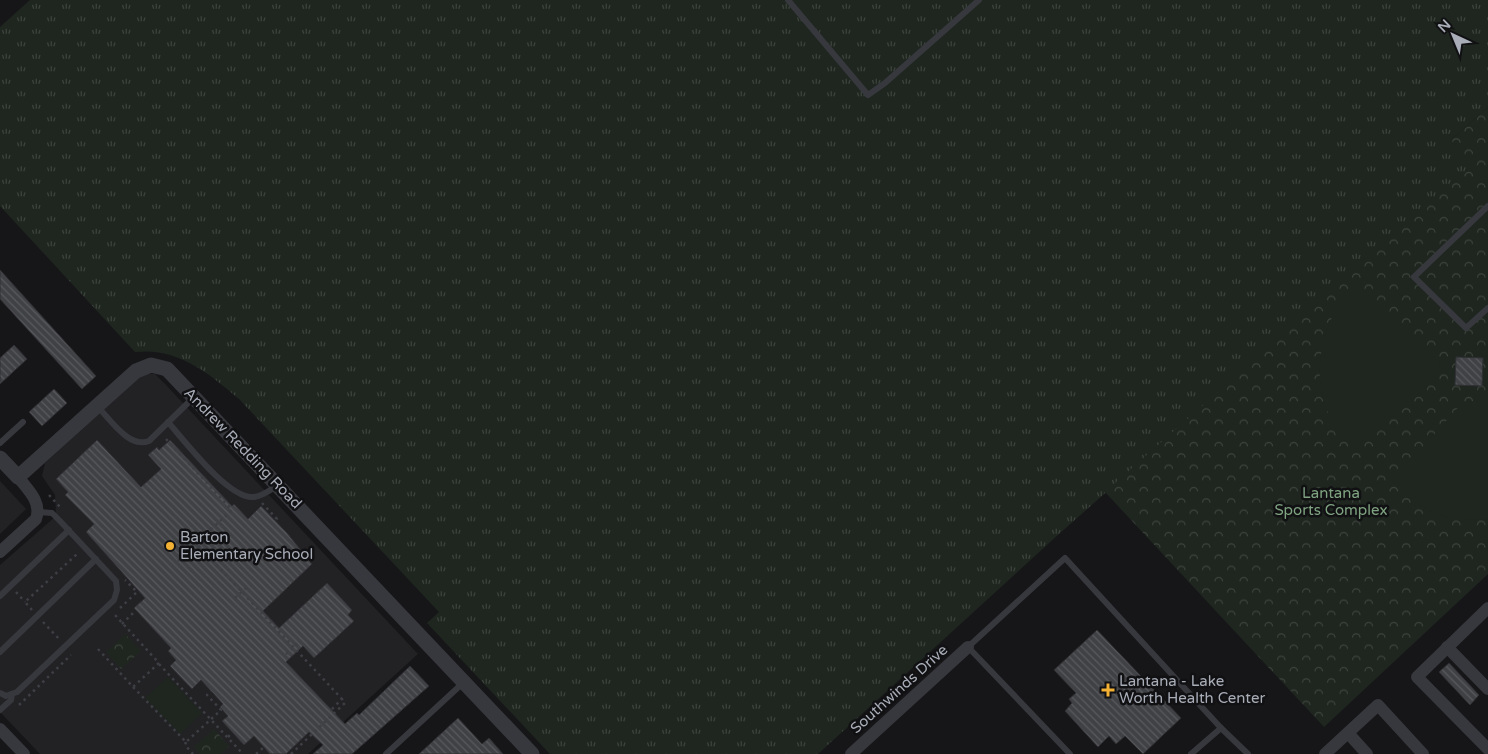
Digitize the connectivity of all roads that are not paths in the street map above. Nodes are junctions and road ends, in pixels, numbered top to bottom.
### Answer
1 (788, 0) edge
2 (979, 0) edge
3 (1488, 206) edge
4 (1488, 308) edge
5 (194, 397) junction
6 (97, 406) junction
7 (23, 422) dead end
8 (168, 422) junction
9 (0, 443) edge
10 (0, 458) edge
11 (18, 477) junction
12 (278, 485) junction
13 (39, 512) junction
14 (69, 530) junction
15 (0, 552) edge
16 (96, 559) junction
17 (0, 596) edge
18 (1488, 608) edge
19 (968, 647) junction
20 (1447, 647) junction
21 (0, 652) edge
22 (465, 682) junction
23 (1488, 689) edge
24 (0, 693) edge
25 (12, 694) junction
26 (0, 710) edge
27 (1220, 728) junction
28 (0, 729) edge
29 (1348, 733) junction
30 (1488, 748) edge
31 (530, 753) edge
32 (24, 754) edge
33 (386, 754) edge
34 (851, 754) edge
35 (1070, 754) edge
36 (1192, 754) edge
37 (1248, 754) edge
38 (1325, 754) edge
39 (1367, 754) edge
40 (1423, 754) edge

1 - 2 lane
3 - 4 lane
5 - 6 street, Andrew Redding Road
5 - 8 lane
5 - 12 street, Andrew Redding Road
6 - 8 lane
6 - 11 street, Andrew Redding Road
7 - 9 lane
8 - 12 lane
10 - 11 street
11 - 13 street
12 - 22 street, Andrew Redding Road
13 - 14 lane
13 - 15 street
14 - 16 lane
14 - 17 lane
16 - 21 lane
16 - 25 lane
18 - 20 street
19 - 27 lane
19 - 34 street, Southwinds Drive
19 - 35 lane
20 - 23 street
20 - 30 street
22 - 31 street, Andrew Redding Road
22 - 33 lane
24 - 25 lane
25 - 26 lane
27 - 36 lane
27 - 37 lane
28 - 32 street
29 - 38 street
29 - 39 street
29 - 40 street

